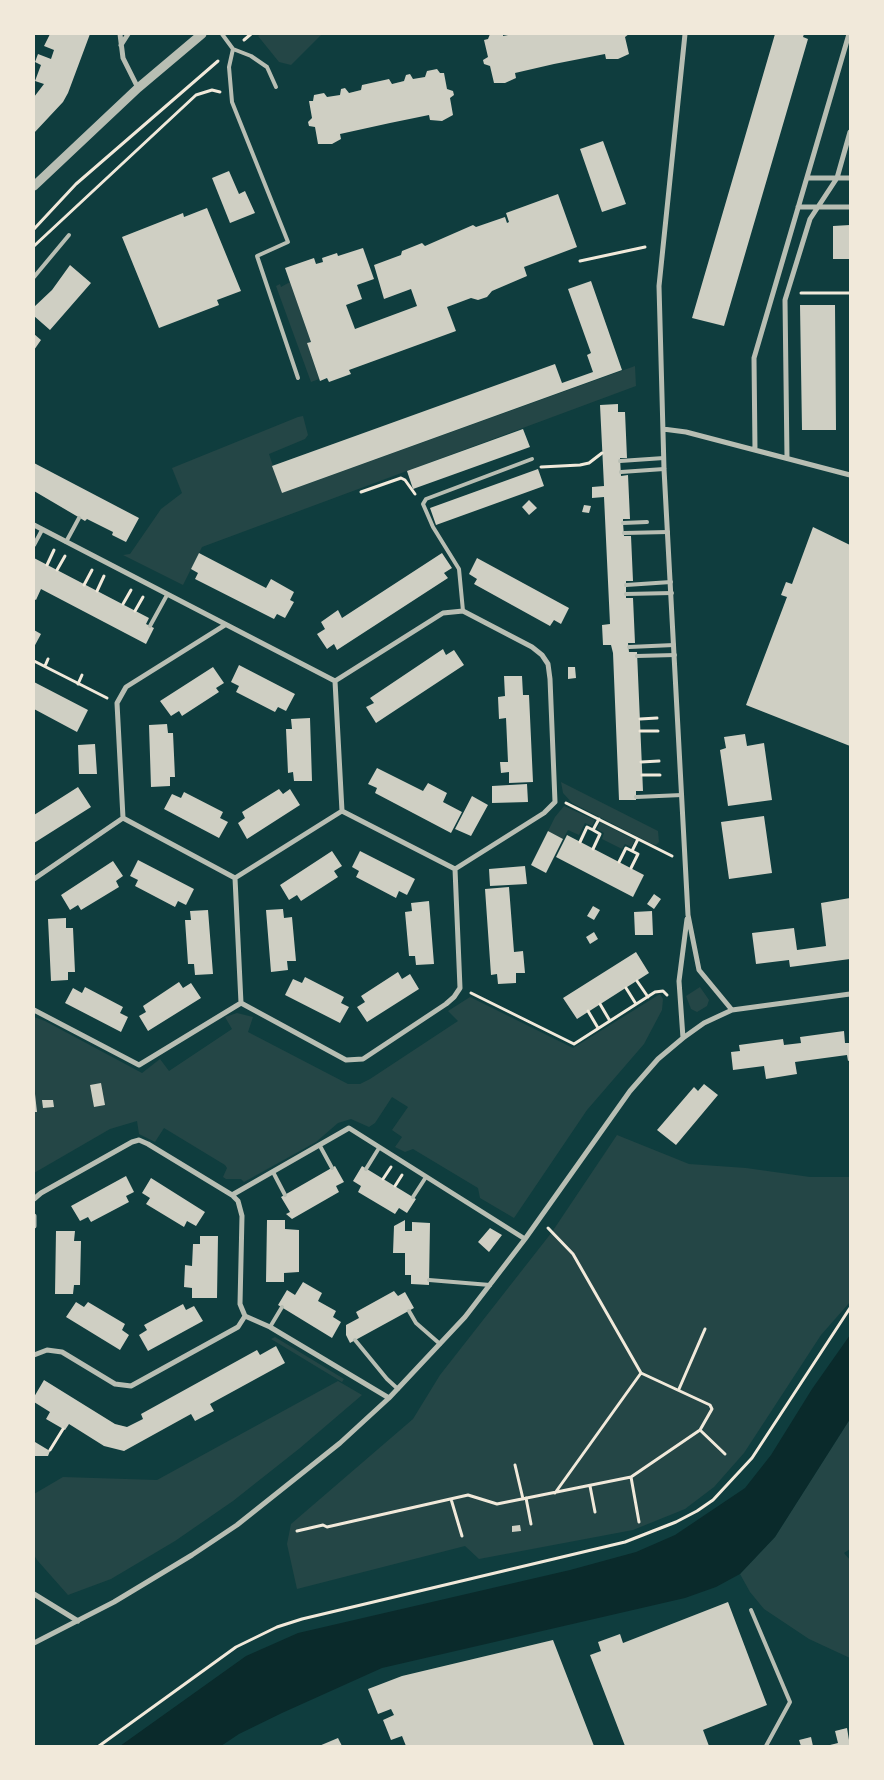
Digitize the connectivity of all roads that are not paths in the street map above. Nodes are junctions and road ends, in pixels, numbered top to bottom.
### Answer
1 (120, 34) edge
2 (128, 34) edge
3 (202, 34) edge
4 (222, 34) edge
5 (686, 34) edge
6 (849, 34) edge
7 (121, 46) junction
8 (233, 49) junction
9 (276, 87) dead end
10 (138, 88) junction
11 (850, 132) edge
12 (807, 178) junction
13 (837, 178) junction
14 (850, 178) edge
15 (34, 186) edge
16 (798, 207) junction
17 (816, 207) junction
18 (850, 208) edge
19 (69, 236) dead end
20 (34, 277) edge
21 (298, 378) dead end
22 (663, 429) junction
23 (755, 450) junction
24 (664, 458) junction
25 (787, 458) junction
26 (532, 459) road end
27 (620, 461) dead end
28 (664, 469) junction
29 (621, 472) dead end
30 (850, 475) edge
31 (79, 518) dead end
32 (647, 522) dead end
33 (623, 523) dead end
34 (34, 525) edge
35 (42, 530) junction
36 (668, 532) junction
37 (624, 533) dead end
38 (66, 542) junction
39 (34, 545) edge
40 (671, 582) junction
41 (626, 585) dead end
42 (672, 593) junction
43 (626, 594) dead end
44 (167, 595) junction
45 (463, 611) junction
46 (224, 625) junction
47 (150, 626) dead end
48 (674, 645) junction
49 (629, 647) dead end
50 (637, 656) dead end
51 (675, 656) junction
52 (336, 681) junction
53 (682, 796) junction
54 (636, 797) dead end
55 (342, 811) junction
56 (123, 818) junction
57 (455, 869) junction
58 (235, 878) junction
59 (34, 879) edge
60 (688, 915) junction
61 (850, 994) edge
62 (241, 1003) junction
63 (34, 1010) edge
64 (732, 1010) junction
65 (683, 1038) junction
66 (320, 1146) junction
67 (379, 1148) junction
68 (332, 1168) dead end
69 (366, 1169) dead end
70 (273, 1172) junction
71 (426, 1177) junction
72 (232, 1195) junction
73 (285, 1195) dead end
74 (413, 1197) dead end
75 (34, 1199) edge
76 (34, 1216) edge
77 (34, 1226) edge
78 (525, 1239) junction
79 (429, 1280) dead end
80 (490, 1285) junction
81 (282, 1308) dead end
82 (409, 1311) dead end
83 (246, 1316) junction
84 (270, 1326) junction
85 (355, 1340) dead end
86 (440, 1344) junction
87 (34, 1355) edge
88 (398, 1389) junction
89 (389, 1398) junction
90 (34, 1594) edge
91 (751, 1610) dead end
92 (78, 1621) junction
93 (34, 1643) edge
94 (766, 1746) edge

1 - 7 street
2 - 7 street
3 - 10 street
4 - 8 lane
5 - 22 street
6 - 12 street
7 - 10 street
8 - 9 lane
8 - 21 lane
10 - 15 street
11 - 13 street
12 - 13 street
12 - 16 street
13 - 14 street
13 - 17 street
16 - 17 street
16 - 23 street
17 - 18 street
17 - 25 street
19 - 20 lane
22 - 23 street
22 - 24 street
23 - 25 street
24 - 27 lane
24 - 28 street
25 - 30 street
26 - 45 lane
28 - 29 lane
28 - 36 street
31 - 38 lane
32 - 33 lane
34 - 35 street
35 - 38 street
35 - 39 lane
36 - 37 lane
36 - 40 street
38 - 44 street
40 - 41 lane
40 - 42 street
42 - 43 lane
42 - 48 street
44 - 46 street
44 - 47 lane
45 - 52 street
45 - 57 street
46 - 52 street
46 - 56 street
48 - 49 lane
48 - 51 street
50 - 51 lane
51 - 53 street
52 - 55 street
53 - 54 lane
53 - 60 street
55 - 57 street
55 - 58 street
56 - 58 street
56 - 59 street
57 - 62 street
58 - 62 street
60 - 64 street
60 - 65 street
61 - 64 street
62 - 63 street
64 - 65 street
65 - 78 street
66 - 67 street
66 - 68 lane
66 - 70 street
67 - 69 lane
67 - 71 street
70 - 72 street
70 - 73 lane
71 - 74 lane
71 - 78 street
72 - 75 street
72 - 83 street
76 - 77 street
78 - 80 street
79 - 80 lane
80 - 86 street
81 - 84 lane
82 - 86 lane
83 - 84 street
83 - 87 street
84 - 89 street
85 - 88 lane
86 - 88 street
88 - 89 street
89 - 92 street
90 - 92 street
91 - 94 lane
92 - 93 street

